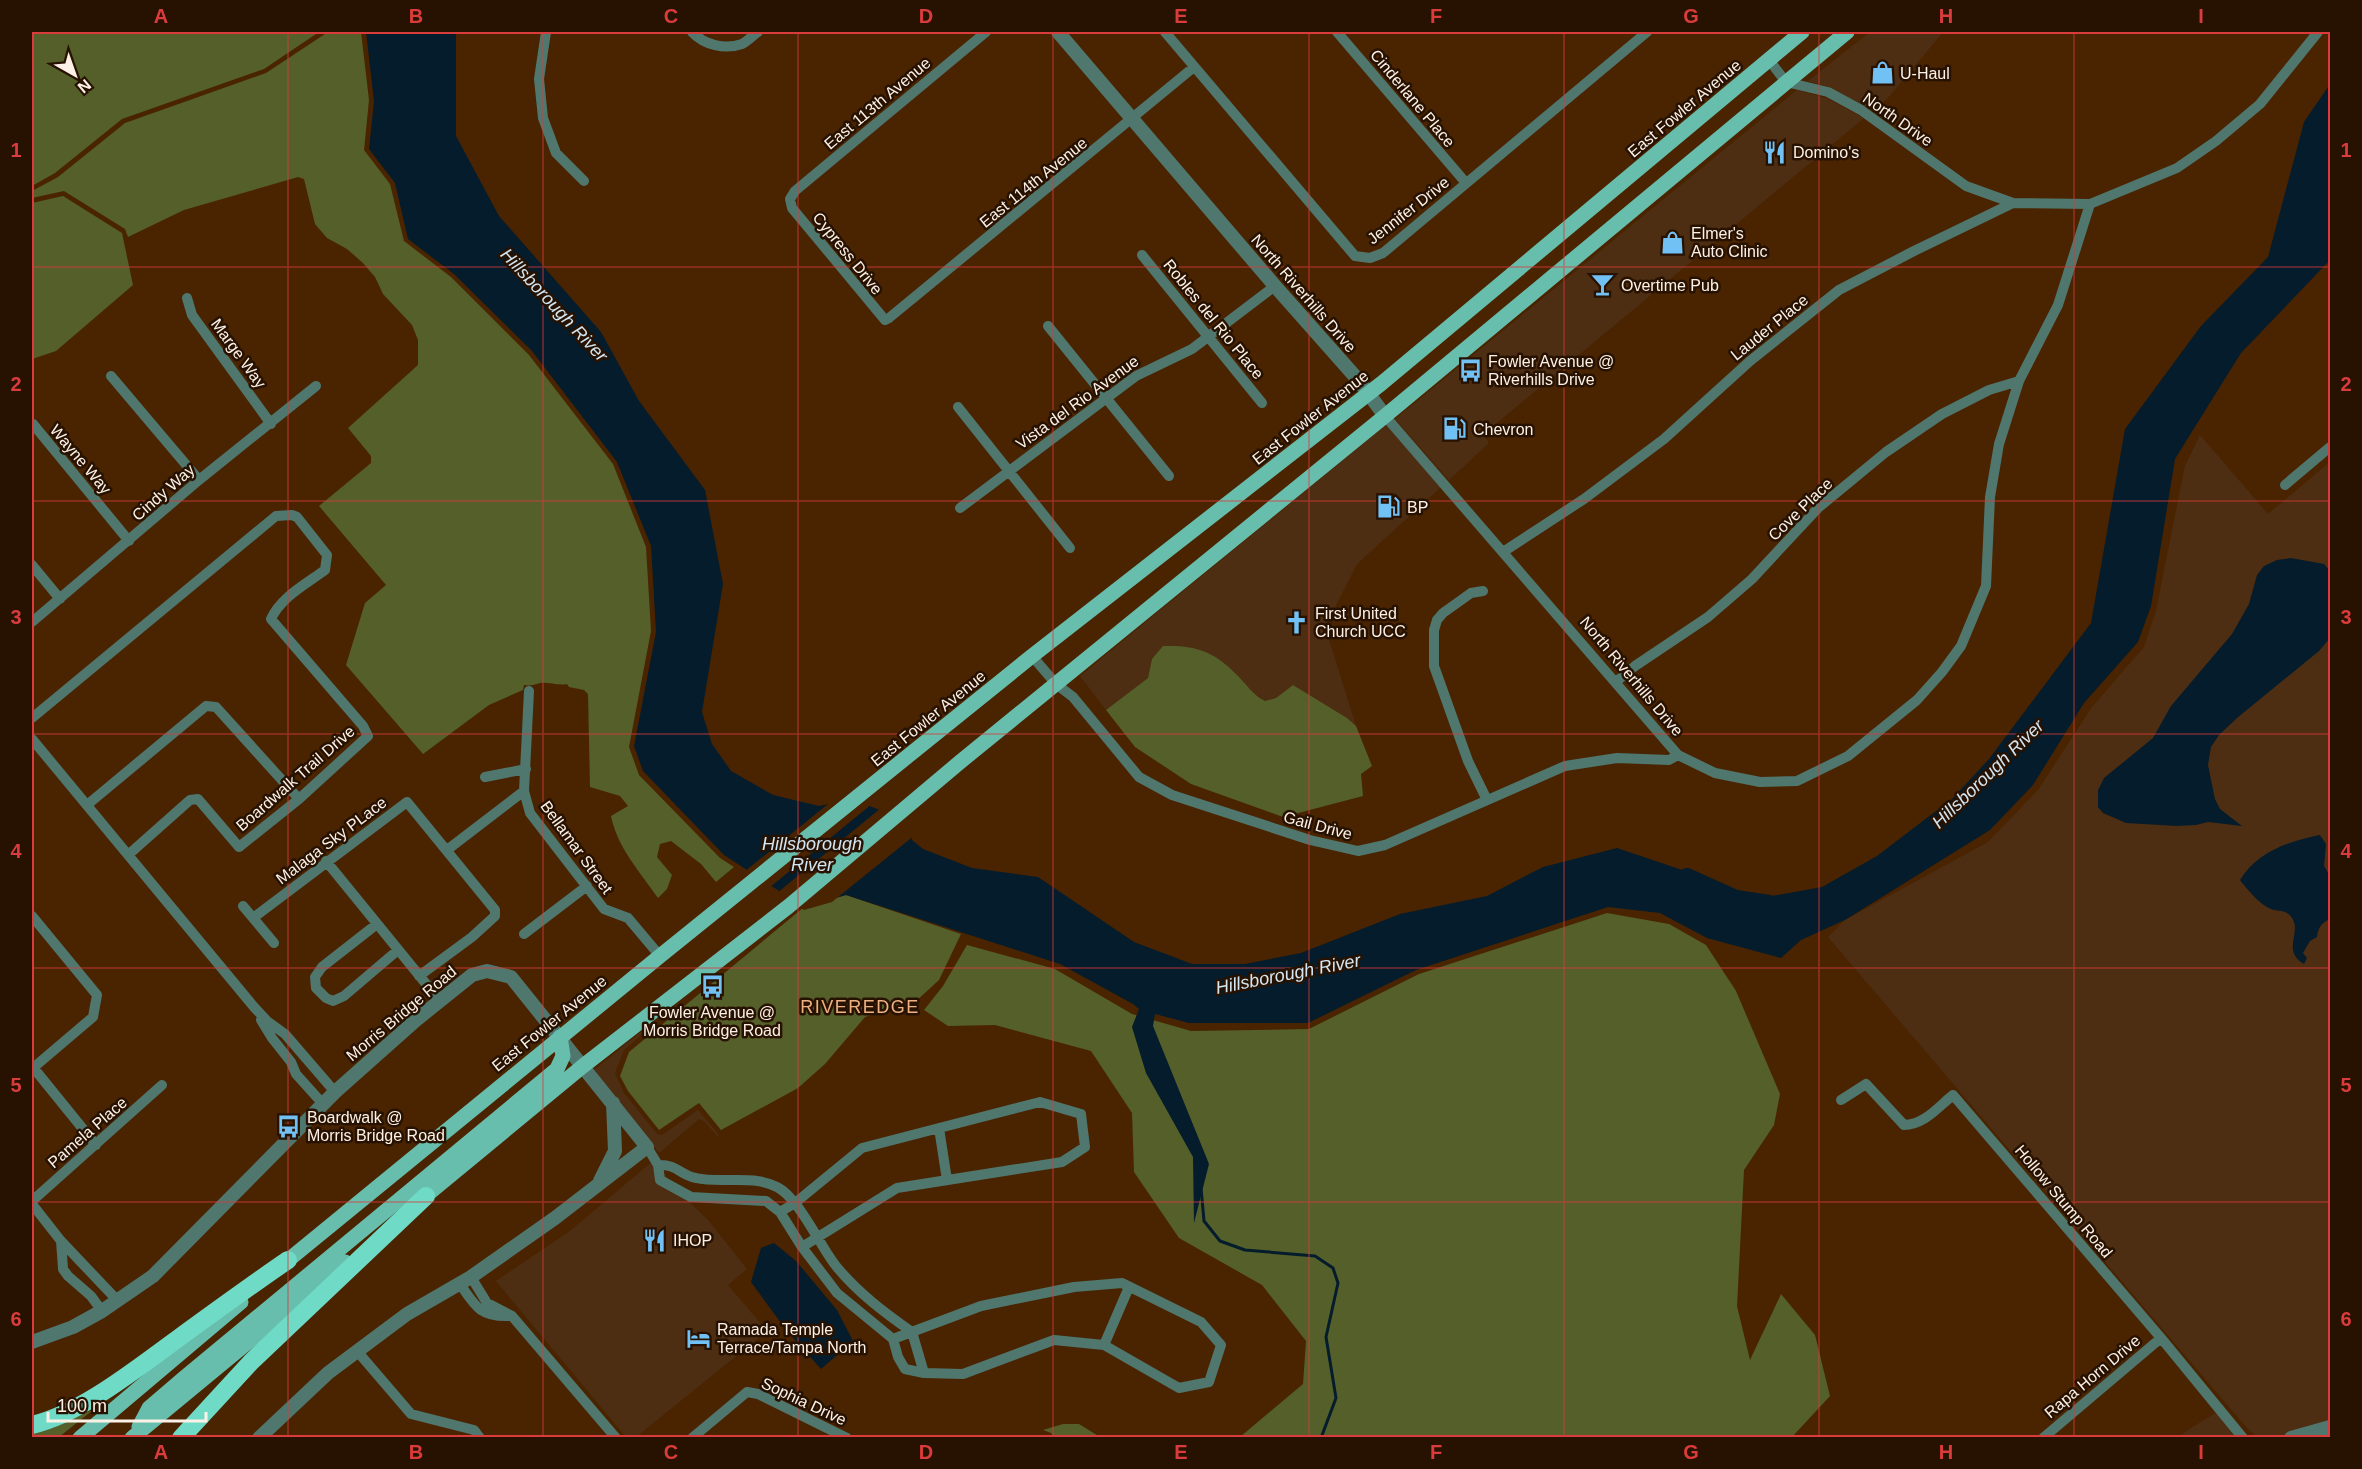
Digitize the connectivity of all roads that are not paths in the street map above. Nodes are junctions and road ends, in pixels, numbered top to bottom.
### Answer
1 (546, 32) edge
2 (692, 32) edge
3 (758, 32) edge
4 (986, 32) edge
5 (1058, 32) edge
6 (1165, 32) edge
7 (1337, 32) edge
8 (1647, 32) edge
9 (1802, 32) edge
10 (1847, 32) edge
11 (2318, 32) edge
12 (1769, 60) junction
13 (1194, 67) junction
14 (1786, 82) junction
15 (1134, 118) junction
16 (584, 181) dead end
17 (1466, 183) junction
18 (790, 200) joint
19 (2013, 203) junction
20 (2090, 204) junction
21 (1142, 255) dead end
22 (1275, 286) junction
23 (187, 298) dead end
24 (890, 318) joint
25 (1048, 326) dead end
26 (1210, 338) junction
27 (111, 376) dead end
28 (2019, 381) junction
29 (316, 386) dead end
30 (1368, 394) junction
31 (1105, 398) junction
32 (1262, 403) dead end
33 (958, 407) dead end
34 (1385, 416) junction
35 (33, 424) dead end
36 (271, 424) junction
37 (2331, 447) edge
38 (1008, 470) junction
39 (1169, 476) dead end
40 (199, 480) junction
41 (2285, 485) dead end
42 (960, 508) dead end
43 (129, 541) junction
44 (1070, 548) dead end
45 (1503, 552) junction
46 (32, 565) edge
47 (1483, 591) dead end
48 (60, 599) junction
49 (32, 622) edge
50 (1032, 656) junction
51 (1617, 681) junction
52 (1056, 684) junction
53 (529, 691) dead end
54 (32, 718) edge
55 (32, 739) edge
56 (1678, 755) junction
57 (526, 769) junction
58 (485, 777) dead end
59 (524, 791) junction
60 (299, 798) junction
61 (1487, 800) junction
62 (87, 806) junction
63 (447, 850) junction
64 (128, 855) junction
65 (326, 861) junction
66 (587, 886) junction
67 (243, 906) dead end
68 (32, 916) edge
69 (254, 918) junction
70 (377, 924) junction
71 (524, 934) dead end
72 (274, 943) dead end
73 (398, 950) junction
74 (660, 956) junction
75 (419, 976) junction
76 (440, 1001) junction
77 (254, 1007) junction
78 (560, 1037) junction
79 (584, 1066) junction
80 (32, 1067) edge
81 (162, 1085) dead end
82 (335, 1092) junction
83 (1841, 1100) dead end
84 (613, 1103) junction
85 (323, 1104) junction
86 (939, 1128) junction
87 (96, 1145) junction
88 (647, 1147) junction
89 (658, 1165) junction
90 (947, 1180) junction
91 (597, 1185) junction
92 (426, 1196) junction
93 (32, 1203) edge
94 (795, 1203) junction
95 (780, 1212) junction
96 (817, 1237) junction
97 (61, 1241) junction
98 (802, 1247) junction
99 (288, 1260) junction
100 (466, 1281) junction
101 (1129, 1287) junction
102 (118, 1301) junction
103 (871, 1303) junction
104 (102, 1311) junction
105 (861, 1314) junction
106 (912, 1332) junction
107 (2161, 1338) junction
108 (893, 1340) junction
109 (32, 1342) edge
110 (1104, 1345) junction
111 (357, 1351) junction
112 (924, 1373) junction
113 (32, 1425) edge
114 (2331, 1427) edge
115 (80, 1437) edge
116 (132, 1437) edge
117 (181, 1437) edge
118 (259, 1437) edge
119 (480, 1437) edge
120 (616, 1437) edge
121 (692, 1437) edge
122 (847, 1437) edge
123 (2043, 1437) edge
124 (2243, 1437) edge
125 (2291, 1437) edge

1 - 16 street
2 - 3 street
4 - 18 street, East 113th Avenue
5 - 15 street, North Riverhills Drive
6 - 13 street, Jennifer Drive
7 - 17 street, Cinderlane Place
8 - 17 street, Jennifer Drive
9 - 12 main road, East Fowler Avenue
10 - 14 main road
11 - 20 street
12 - 14 street
12 - 30 main road, East Fowler Avenue
13 - 15 street, East 114th Avenue
13 - 17 street, Jennifer Drive
14 - 19 street, North Drive
14 - 34 main road
15 - 22 street, North Riverhills Drive
15 - 24 street, East 114th Avenue
18 - 24 street, Cypress Drive
19 - 20 street, Lauder Place
19 - 45 street, Lauder Place
20 - 28 street, North Riverhills Drive
21 - 26 street, Robles del Rio Place
22 - 26 street, Vista del Rio Avenue
22 - 30 street, North Riverhills Drive
23 - 36 street, Marge Way
25 - 31 street
26 - 31 street, Vista del Rio Avenue
26 - 32 street, Robles del Rio Place
27 - 40 street
28 - 51 street, Cove Place
28 - 56 street, North Riverhills Drive
29 - 36 street, Cindy Way
30 - 34 street, North Riverhills Drive
30 - 50 main road, East Fowler Avenue
31 - 38 street, Vista del Rio Avenue
31 - 39 street
33 - 38 street
34 - 45 street, North Riverhills Drive
34 - 52 main road
35 - 43 street, Wayne Way
36 - 40 street, Cindy Way
37 - 41 street
38 - 42 street, Vista del Rio Avenue
38 - 44 street
40 - 43 street, Cindy Way
43 - 48 street, Cindy Way
45 - 51 street, North Riverhills Drive
46 - 48 street
47 - 61 street
48 - 49 street, Cindy Way
50 - 52 street, Gail Drive
50 - 74 main road, East Fowler Avenue
51 - 56 street, North Riverhills Drive
52 - 61 street, Gail Drive
52 - 79 main road
53 - 57 street, Bellamar Street
54 - 60 street, Boardwalk Trail Drive
55 - 62 street
56 - 61 street, Gail Drive
57 - 58 street
57 - 59 street, Bellamar Street
59 - 63 street
59 - 66 street, Bellamar Street
60 - 62 street
60 - 64 street, Boardwalk Trail Drive
62 - 64 street
63 - 65 street, Malaga Sky PLace
63 - 75 street, Malaga Sky PLace
64 - 77 street
65 - 69 street, Malaga Sky PLace
65 - 70 street
66 - 71 street
66 - 74 street, Bellamar Street
67 - 69 street
68 - 80 street
69 - 72 street
70 - 73 street
70 - 73 street
73 - 75 street
74 - 78 main road, East Fowler Avenue
75 - 76 street
76 - 78 street, Morris Bridge Road
76 - 82 street, Morris Bridge Road
77 - 82 street
77 - 85 street
78 - 79 street, Morris Bridge Road
78 - 99 main road, East Fowler Avenue
78 - 116 main road
79 - 84 street, Morris Bridge Road
79 - 92 main road
80 - 87 street
81 - 87 street, Pamela Place
82 - 85 street, Morris Bridge Road
83 - 107 street, Hollow Stump Road
84 - 88 street, Morris Bridge Road
84 - 91 street
85 - 102 street, Morris Bridge Road
86 - 90 street
86 - 90 street
86 - 94 street
87 - 93 street, Pamela Place
88 - 89 street
88 - 91 street
89 - 94 street
89 - 95 street
90 - 96 street
91 - 100 street
92 - 116 main road
92 - 117 highway
93 - 97 street
94 - 95 street
94 - 96 street
95 - 98 street
96 - 98 street
96 - 103 street
97 - 102 street
97 - 104 street
98 - 105 street
99 - 113 highway
99 - 115 main road, East Fowler Avenue
100 - 111 street
100 - 120 street
101 - 106 street
101 - 110 street
101 - 110 street
102 - 104 street, Morris Bridge Road
103 - 105 street
103 - 106 street
104 - 109 street, Morris Bridge Road
105 - 108 street
106 - 108 street
106 - 112 street
107 - 123 street, Rapa Horn Drive
107 - 124 street, Hollow Stump Road
108 - 112 street
110 - 112 street
111 - 118 street
111 - 119 street
114 - 125 street
121 - 122 street, Sophia Drive

